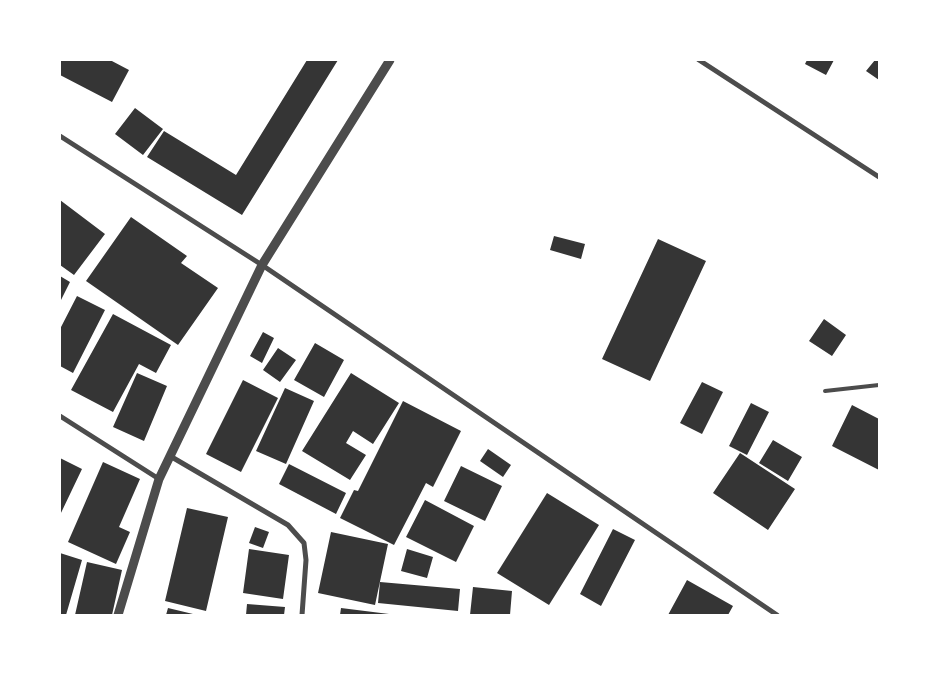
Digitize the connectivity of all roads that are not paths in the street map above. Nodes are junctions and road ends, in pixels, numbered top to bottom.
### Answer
1 (390, 60) edge
2 (699, 60) edge
3 (60, 136) edge
4 (879, 177) edge
5 (262, 265) junction
6 (879, 385) edge
7 (825, 391) dead end
8 (60, 416) edge
9 (170, 456) junction
10 (160, 478) junction
11 (118, 615) edge
12 (302, 615) edge
13 (777, 615) edge

1 - 5 street
2 - 4 street
3 - 5 street
5 - 9 street
5 - 13 street
6 - 7 lane
8 - 10 street
9 - 10 street
9 - 12 street
10 - 11 street

